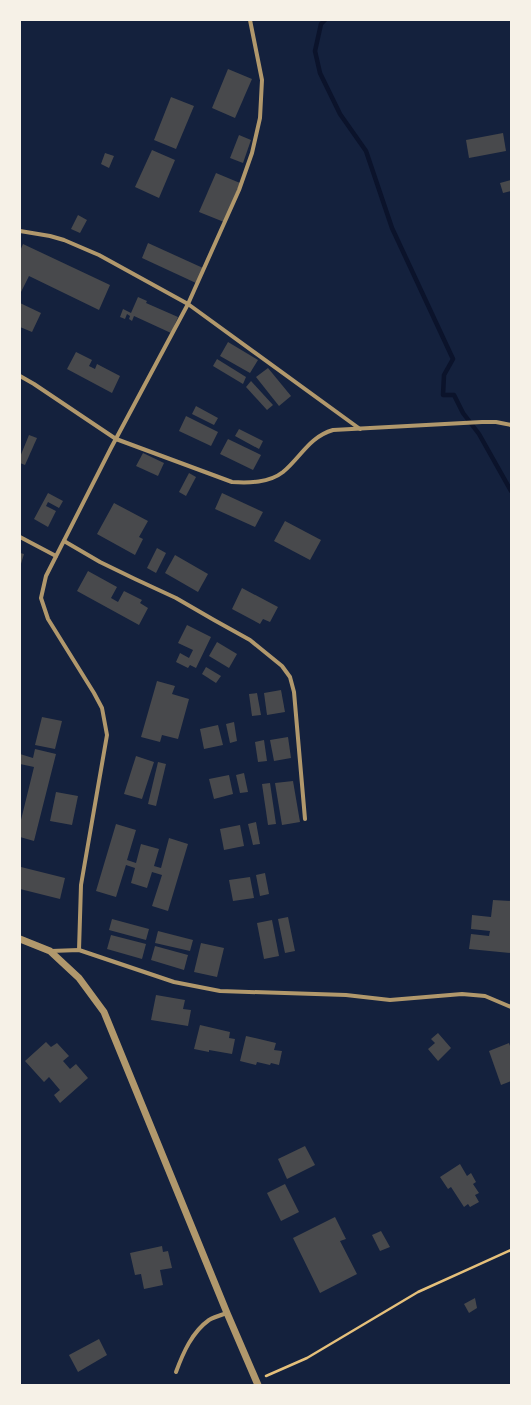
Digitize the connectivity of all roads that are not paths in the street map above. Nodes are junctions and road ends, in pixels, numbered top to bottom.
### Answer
1 (250, 20) edge
2 (20, 231) edge
3 (188, 304) junction
4 (20, 376) edge
5 (511, 424) edge
6 (360, 429) junction
7 (116, 438) junction
8 (20, 536) edge
9 (64, 541) junction
10 (56, 556) junction
11 (305, 819) dead end
12 (20, 939) edge
13 (79, 950) junction
14 (50, 951) junction
15 (511, 1007) edge
16 (227, 1313) junction
17 (176, 1372) dead end
18 (257, 1383) edge

1 - 3 street
2 - 3 street
3 - 6 street
3 - 7 street
4 - 7 street
5 - 6 street
6 - 7 street
7 - 9 street
8 - 10 street
9 - 10 street
9 - 11 street
10 - 13 street
12 - 14 street
13 - 14 street
13 - 15 street
14 - 16 street
16 - 17 street
16 - 18 street

